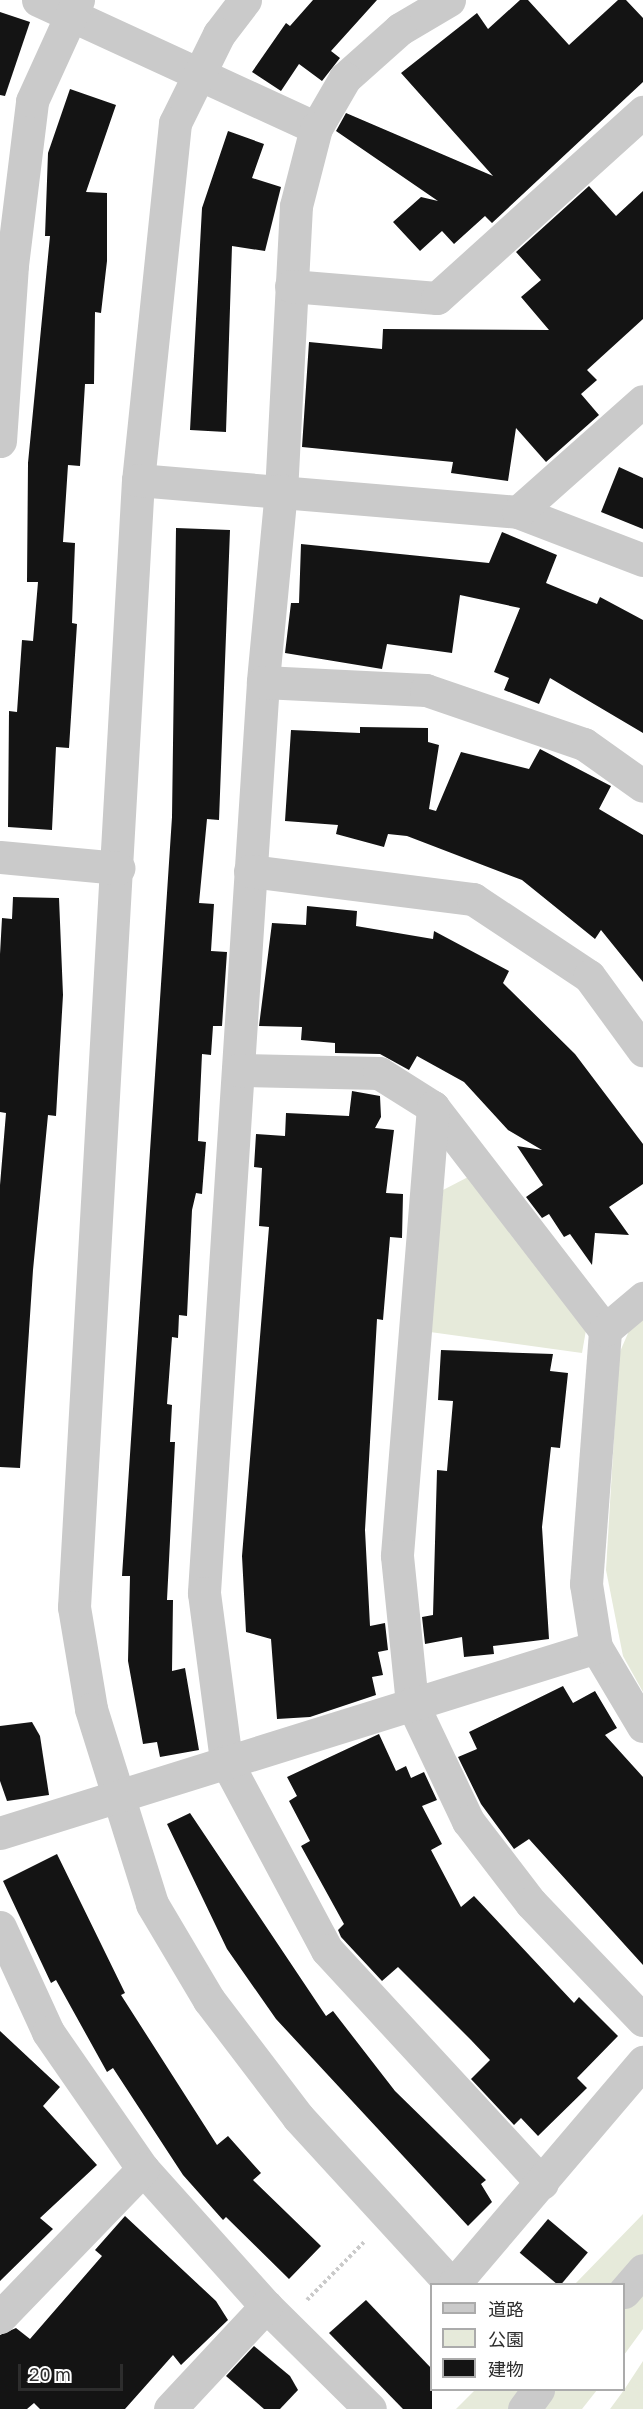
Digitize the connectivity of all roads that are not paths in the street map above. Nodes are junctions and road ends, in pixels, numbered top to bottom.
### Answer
1 (38, 0) edge
2 (245, 0) edge
3 (448, 0) edge
4 (74, 7) edge
5 (196, 76) junction
6 (643, 112) edge
7 (316, 128) junction
8 (291, 286) junction
9 (643, 401) edge
10 (0, 441) edge
11 (138, 480) junction
12 (281, 490) junction
13 (518, 512) junction
14 (643, 560) edge
15 (263, 682) junction
16 (643, 786) edge
17 (0, 857) edge
18 (118, 868) junction
19 (250, 871) junction
20 (643, 1050) edge
21 (238, 1070) junction
22 (433, 1107) junction
23 (643, 1298) edge
24 (605, 1330) junction
25 (596, 1647) junction
26 (412, 1703) junction
27 (643, 1726) edge
28 (226, 1761) junction
29 (115, 1797) junction
30 (0, 1833) edge
31 (0, 1927) edge
32 (10, 1989) edge
33 (643, 2020) edge
34 (643, 2062) edge
35 (143, 2169) junction
36 (542, 2183) junction
37 (643, 2270) edge
38 (452, 2283) edge
39 (454, 2283) edge
40 (625, 2291) edge
41 (275, 2314) junction
42 (0, 2317) edge
43 (537, 2391) edge
44 (170, 2409) edge
45 (370, 2409) edge
46 (524, 2409) edge

1 - 4 street
2 - 5 street
3 - 7 street
4 - 5 street
4 - 10 street
5 - 7 street
5 - 11 street
6 - 8 street
7 - 8 street
8 - 12 street
9 - 13 street
11 - 12 street
11 - 18 street
12 - 13 street
12 - 15 street
13 - 14 street
15 - 16 street
15 - 19 street
17 - 18 street
18 - 29 street
19 - 20 street
19 - 21 street
21 - 22 street
21 - 28 street
22 - 24 street
22 - 26 street
23 - 24 street
24 - 25 street
25 - 26 street
25 - 27 street
26 - 28 street
26 - 33 street
28 - 29 street
28 - 36 street
29 - 30 street
29 - 38 street
31 - 32 street
32 - 35 street
34 - 36 street
35 - 41 street
35 - 42 street
36 - 39 street
37 - 40 street
41 - 44 street
41 - 45 street
43 - 46 street

